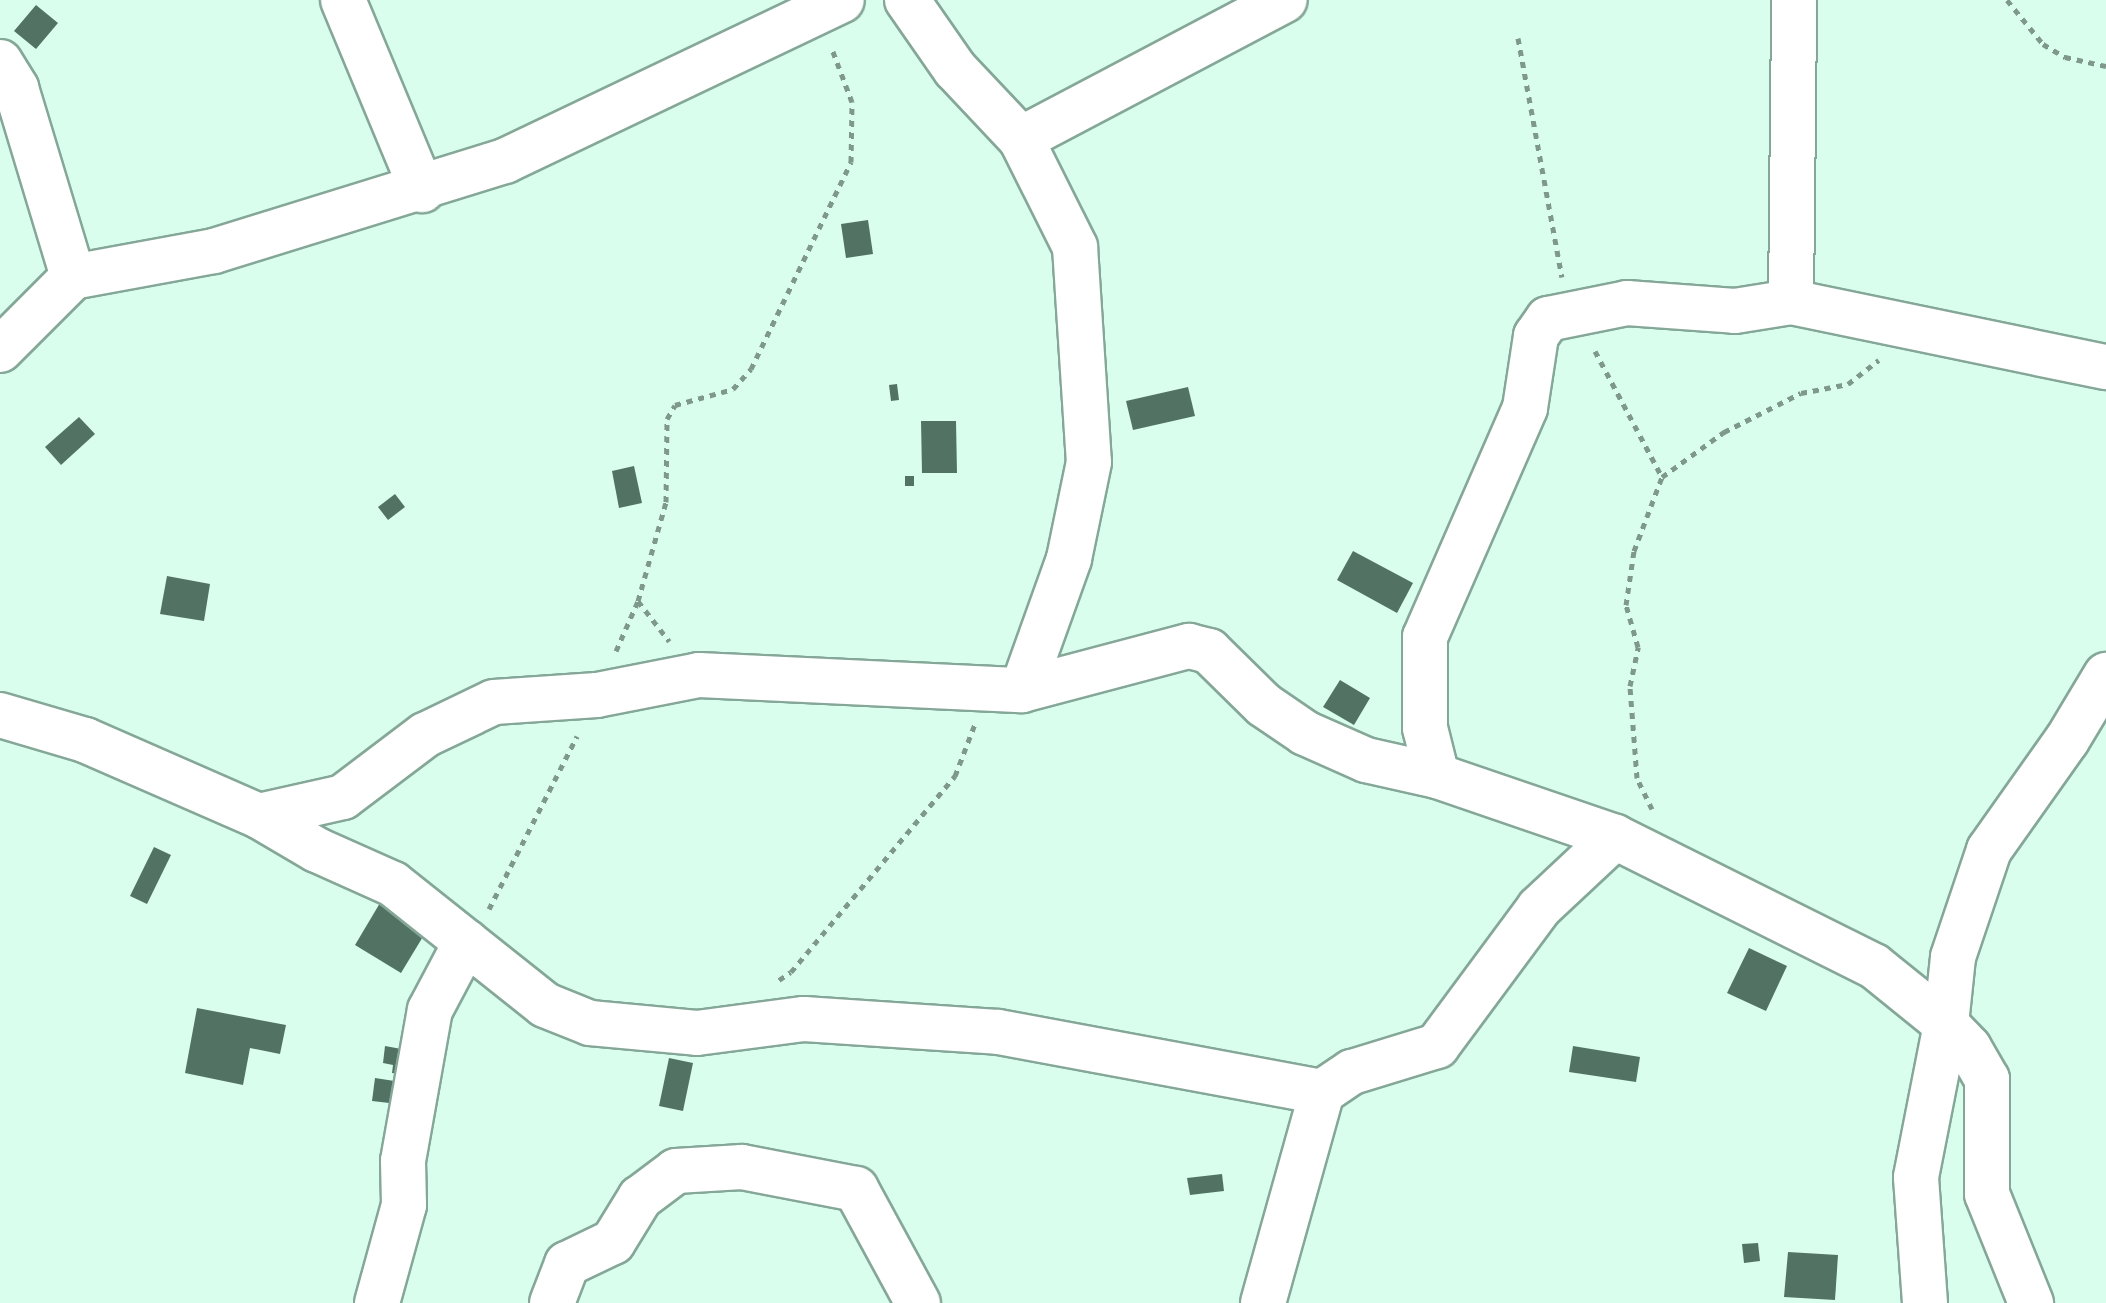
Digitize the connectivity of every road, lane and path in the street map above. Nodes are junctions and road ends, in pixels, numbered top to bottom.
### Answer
1 (343, 0) edge
2 (907, 0) edge
3 (1285, 0) edge
4 (1794, 0) edge
5 (2007, 0) edge
6 (830, 7) edge
7 (1518, 38) dead end
8 (0, 62) edge
9 (2106, 66) edge
10 (1021, 139) junction
11 (422, 190) junction
12 (73, 277) junction
13 (1791, 302) junction
14 (1569, 312) junction
15 (1931, 331) junction
16 (0, 350) edge
17 (2106, 367) edge
18 (1662, 477) junction
19 (2106, 675) edge
20 (977, 689) junction
21 (1022, 690) junction
22 (597, 695) junction
23 (0, 715) edge
24 (1437, 776) junction
25 (343, 797) junction
26 (259, 816) junction
27 (1615, 837) junction
28 (317, 850) junction
29 (1679, 866) junction
30 (466, 942) junction
31 (765, 988) dead end
32 (1946, 1024) junction
33 (1322, 1092) junction
34 (377, 1303) edge
35 (552, 1303) edge
36 (918, 1303) edge
37 (1263, 1303) edge
38 (1925, 1303) edge
39 (2031, 1303) edge

1 - 11 street
2 - 10 street
3 - 10 street
4 - 13 street
5 - 9 path
6 - 11 street
6 - 22 path
7 - 14 path
8 - 12 street
10 - 21 street
11 - 12 street
12 - 16 street
13 - 14 street
13 - 15 street
14 - 18 path
14 - 24 street
15 - 17 street
15 - 18 path
18 - 29 path
19 - 32 street
20 - 21 street
20 - 22 street
20 - 31 path
21 - 24 street
22 - 25 street
22 - 30 path
23 - 26 street
24 - 27 street
25 - 26 street
25 - 28 street
26 - 28 street
27 - 29 street
27 - 33 street
28 - 30 street
29 - 32 street
30 - 33 street
30 - 34 street
32 - 38 street
32 - 39 street
33 - 37 street
35 - 36 street

